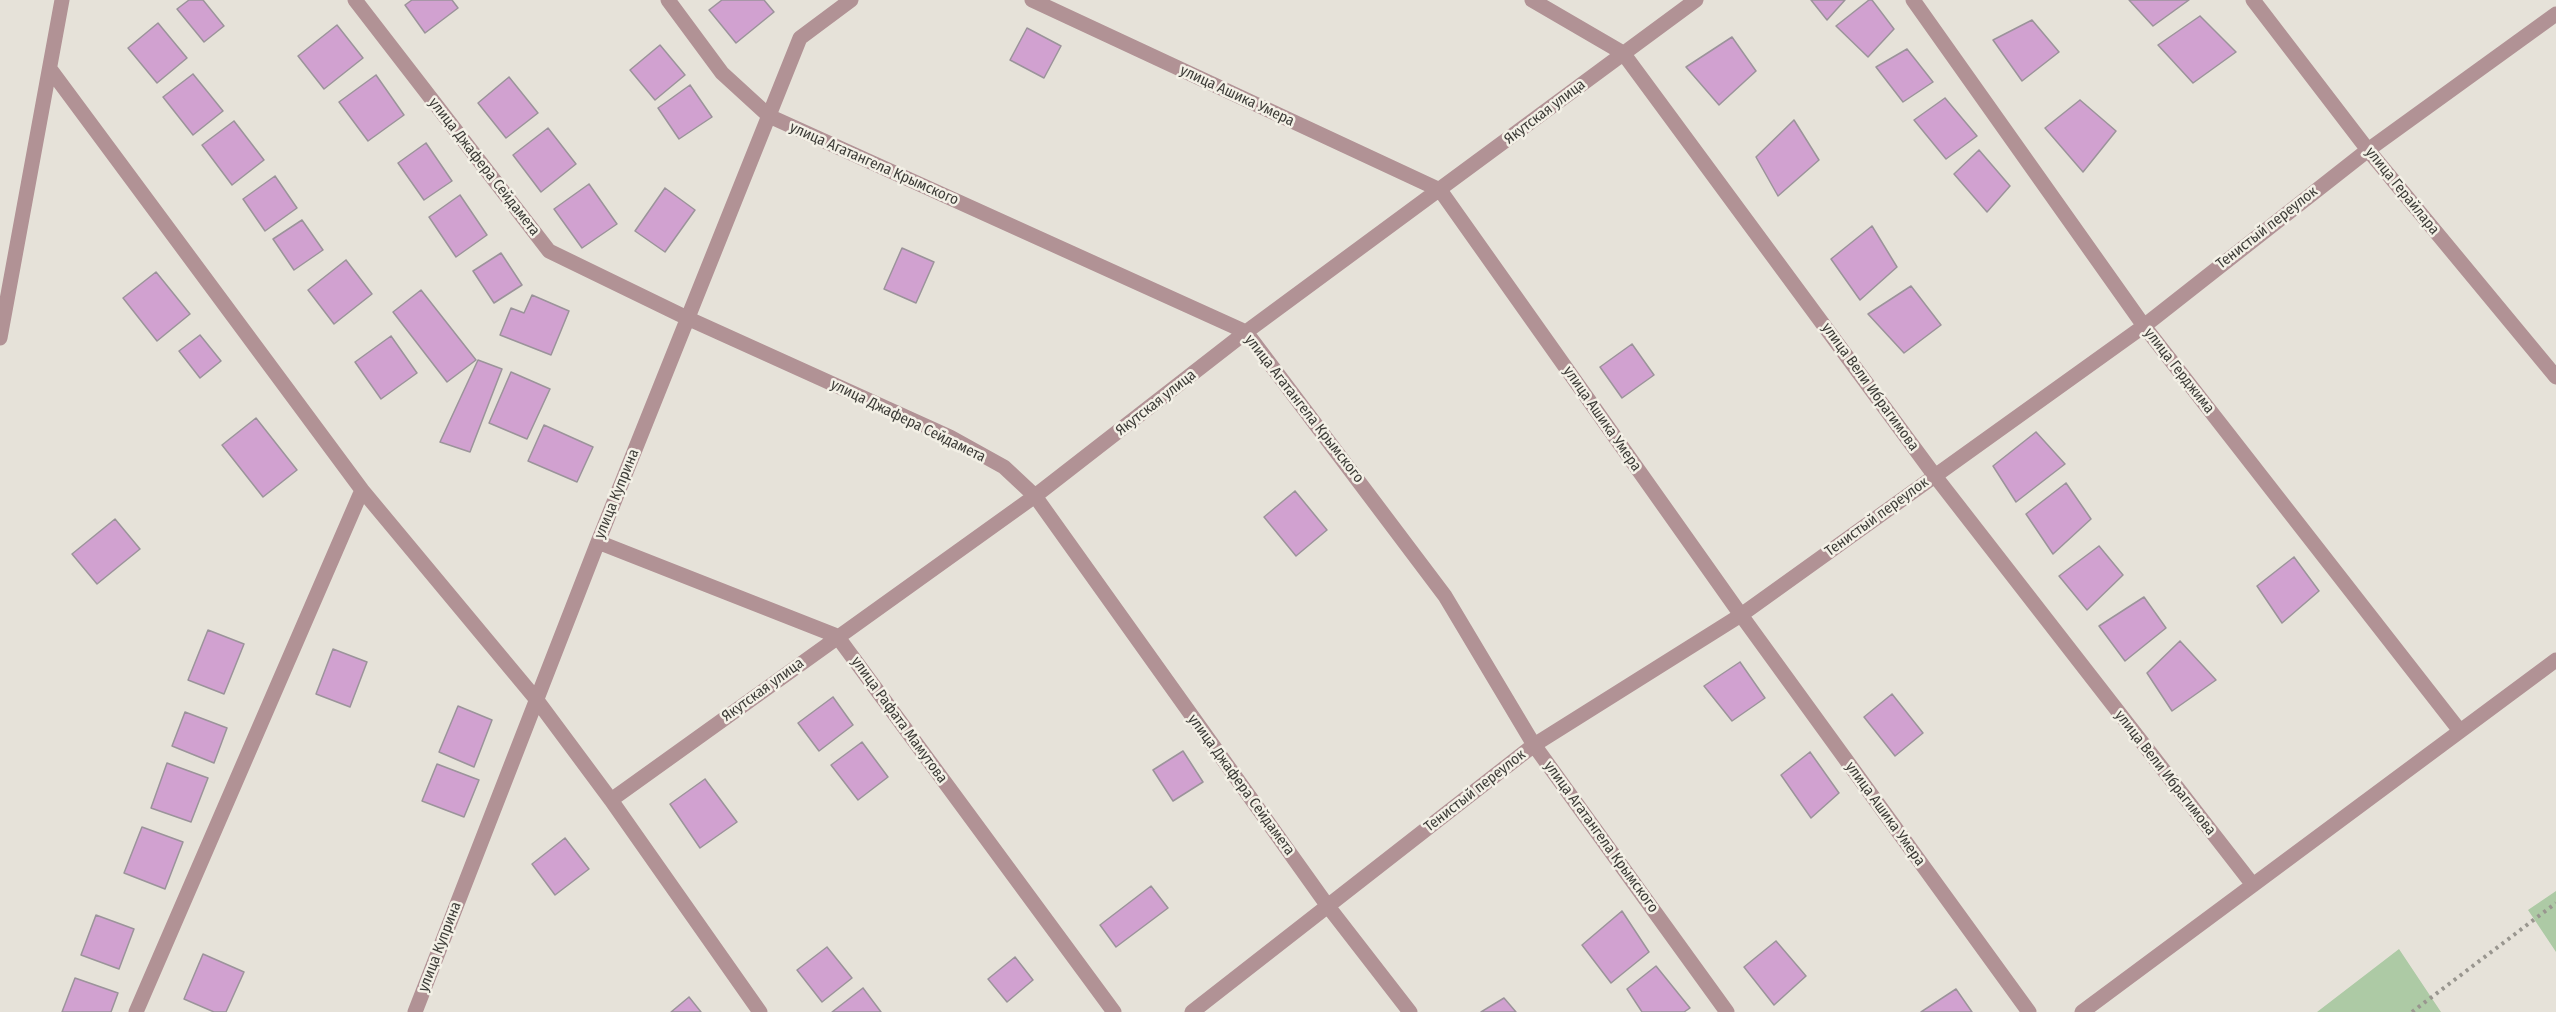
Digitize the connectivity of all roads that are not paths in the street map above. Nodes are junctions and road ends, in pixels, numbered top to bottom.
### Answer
1 (62, 0) edge
2 (356, 0) edge
3 (668, 0) edge
4 (851, 0) edge
5 (1032, 0) edge
6 (1532, 0) edge
7 (1696, 0) edge
8 (1913, 0) edge
9 (2253, 0) edge
10 (2556, 14) edge
11 (1623, 53) junction
12 (50, 69) junction
13 (768, 116) junction
14 (2368, 150) junction
15 (1440, 190) junction
16 (687, 318) junction
17 (2144, 326) junction
18 (1246, 332) junction
19 (0, 338) edge
20 (2556, 377) edge
21 (1935, 476) junction
22 (362, 490) junction
23 (1035, 496) junction
24 (598, 542) junction
25 (1741, 615) junction
26 (837, 636) junction
27 (2556, 660) edge
28 (536, 699) junction
29 (2460, 731) junction
30 (1534, 745) junction
31 (611, 800) junction
32 (2253, 885) junction
33 (1328, 905) junction
34 (136, 1012) edge
35 (415, 1012) edge
36 (760, 1012) edge
37 (1114, 1012) edge
38 (1192, 1012) edge
39 (1410, 1012) edge
40 (1727, 1012) edge
41 (2029, 1012) edge
42 (2082, 1012) edge

1 - 12 street
2 - 16 street, улица Джафера Сейдамета
3 - 13 street, улица Агатангела Крымского
4 - 13 street, улица Куприна
5 - 15 street, улица Ашика Умера
6 - 11 street, улица Вели Ибрагимова
7 - 11 street, Якутская улица
8 - 17 street, улица Герджима
9 - 14 street, улица Герайлара
10 - 14 street, Тенистый переулок
11 - 15 street, Якутская улица
11 - 21 street, улица Вели Ибрагимова
12 - 19 street
12 - 22 street
13 - 16 street, улица Куприна
13 - 18 street, улица Агатангела Крымского
14 - 17 street, Тенистый переулок
14 - 20 street, улица Герайлара
15 - 18 street, Якутская улица
15 - 25 street, улица Ашика Умера
16 - 23 street, улица Джафера Сейдамета
16 - 24 street, улица Куприна
17 - 21 street, Тенистый переулок
17 - 29 street, улица Герджима
18 - 23 street, Якутская улица
18 - 30 street, улица Агатангела Крымского
21 - 25 street, Тенистый переулок
21 - 32 street, улица Вели Ибрагимова
22 - 28 street
22 - 34 street
23 - 26 street, Якутская улица
23 - 33 street, улица Джафера Сейдамета
24 - 26 street
24 - 28 street, улица Куприна
25 - 30 street, Тенистый переулок
25 - 41 street, улица Ашика Умера
26 - 31 street, Якутская улица
26 - 37 street, улица Рафата Мамутова
27 - 29 street
28 - 31 street
28 - 35 street, улица Куприна
29 - 32 street
30 - 33 street, Тенистый переулок
30 - 40 street, улица Агатангела Крымского
31 - 36 street
32 - 42 street
33 - 38 street, Тенистый переулок
33 - 39 street, улица Джафера Сейдамета

